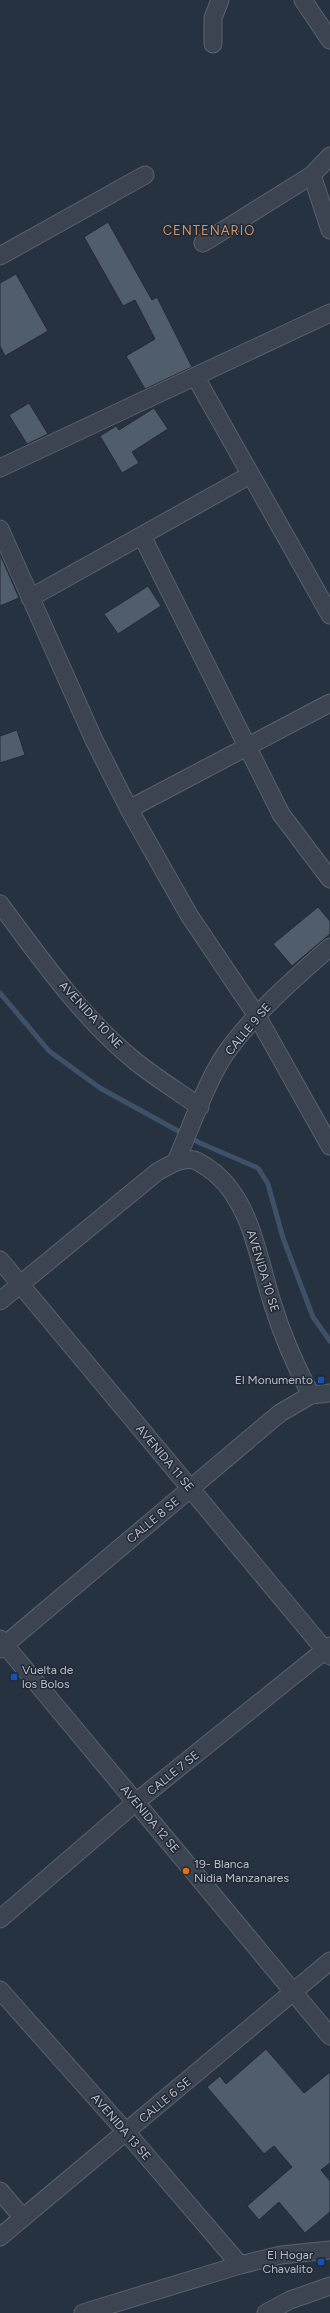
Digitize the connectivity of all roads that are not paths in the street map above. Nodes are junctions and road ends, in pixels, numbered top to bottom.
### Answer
1 (220, 0) edge
2 (303, 0) edge
3 (330, 40) edge
4 (212, 44) dead end
5 (330, 156) edge
6 (145, 175) dead end
7 (312, 175) junction
8 (330, 230) edge
9 (203, 243) dead end
10 (0, 256) edge
11 (330, 313) edge
12 (195, 376) junction
13 (0, 468) edge
14 (250, 475) junction
15 (0, 529) edge
16 (142, 536) junction
17 (30, 598) junction
18 (330, 614) edge
19 (330, 702) edge
20 (246, 747) junction
21 (129, 809) junction
22 (330, 879) edge
23 (0, 904) edge
24 (330, 948) edge
25 (257, 1016) junction
26 (200, 1107) junction
27 (330, 1146) edge
28 (179, 1155) junction
29 (0, 1260) edge
30 (20, 1284) junction
31 (0, 1302) edge
32 (330, 1393) edge
33 (311, 1395) junction
34 (190, 1488) junction
35 (2, 1644) edge
36 (328, 1651) edge
37 (136, 1802) junction
38 (0, 1919) edge
39 (330, 1961) edge
40 (294, 1991) junction
41 (1, 1992) edge
42 (330, 2036) edge
43 (127, 2133) junction
44 (0, 2191) edge
45 (23, 2218) junction
46 (0, 2237) edge
47 (330, 2250) edge
48 (240, 2265) junction
49 (330, 2286) edge
50 (83, 2313) edge
51 (266, 2313) edge

1 - 4 street
2 - 3 street
5 - 7 street
6 - 10 street
7 - 8 street
7 - 9 street
11 - 12 street
12 - 13 street
12 - 14 street
14 - 16 street
14 - 18 street
15 - 17 street
16 - 17 street
16 - 20 street
17 - 21 street
19 - 20 street
20 - 21 street
20 - 22 street
21 - 25 street
23 - 26 street, AVENIDA 10 NE
24 - 25 street, CALLE 9 SE
25 - 26 street, CALLE 9 SE
25 - 27 street
26 - 28 street, CALLE 9 SE
28 - 30 street
28 - 33 street, AVENIDA 10 SE
29 - 30 street, AVENIDA 11 SE
30 - 31 street
30 - 34 street, AVENIDA 11 SE
32 - 33 street
33 - 34 street, CALLE 8 SE
34 - 35 street, CALLE 8 SE
34 - 36 street, AVENIDA 11 SE
35 - 37 street, AVENIDA 12 SE
36 - 37 street, CALLE 7 SE
37 - 38 street, CALLE 7 SE
37 - 40 street, AVENIDA 12 SE
39 - 40 street, CALLE 6 SE
40 - 42 street, AVENIDA 12 SE
40 - 43 street, CALLE 6 SE
41 - 43 street, AVENIDA 13 SE
43 - 45 street, CALLE 6 SE
43 - 48 street, AVENIDA 13 SE
44 - 45 street
45 - 46 street, CALLE 6 SE
47 - 48 street
48 - 50 street
49 - 51 street

